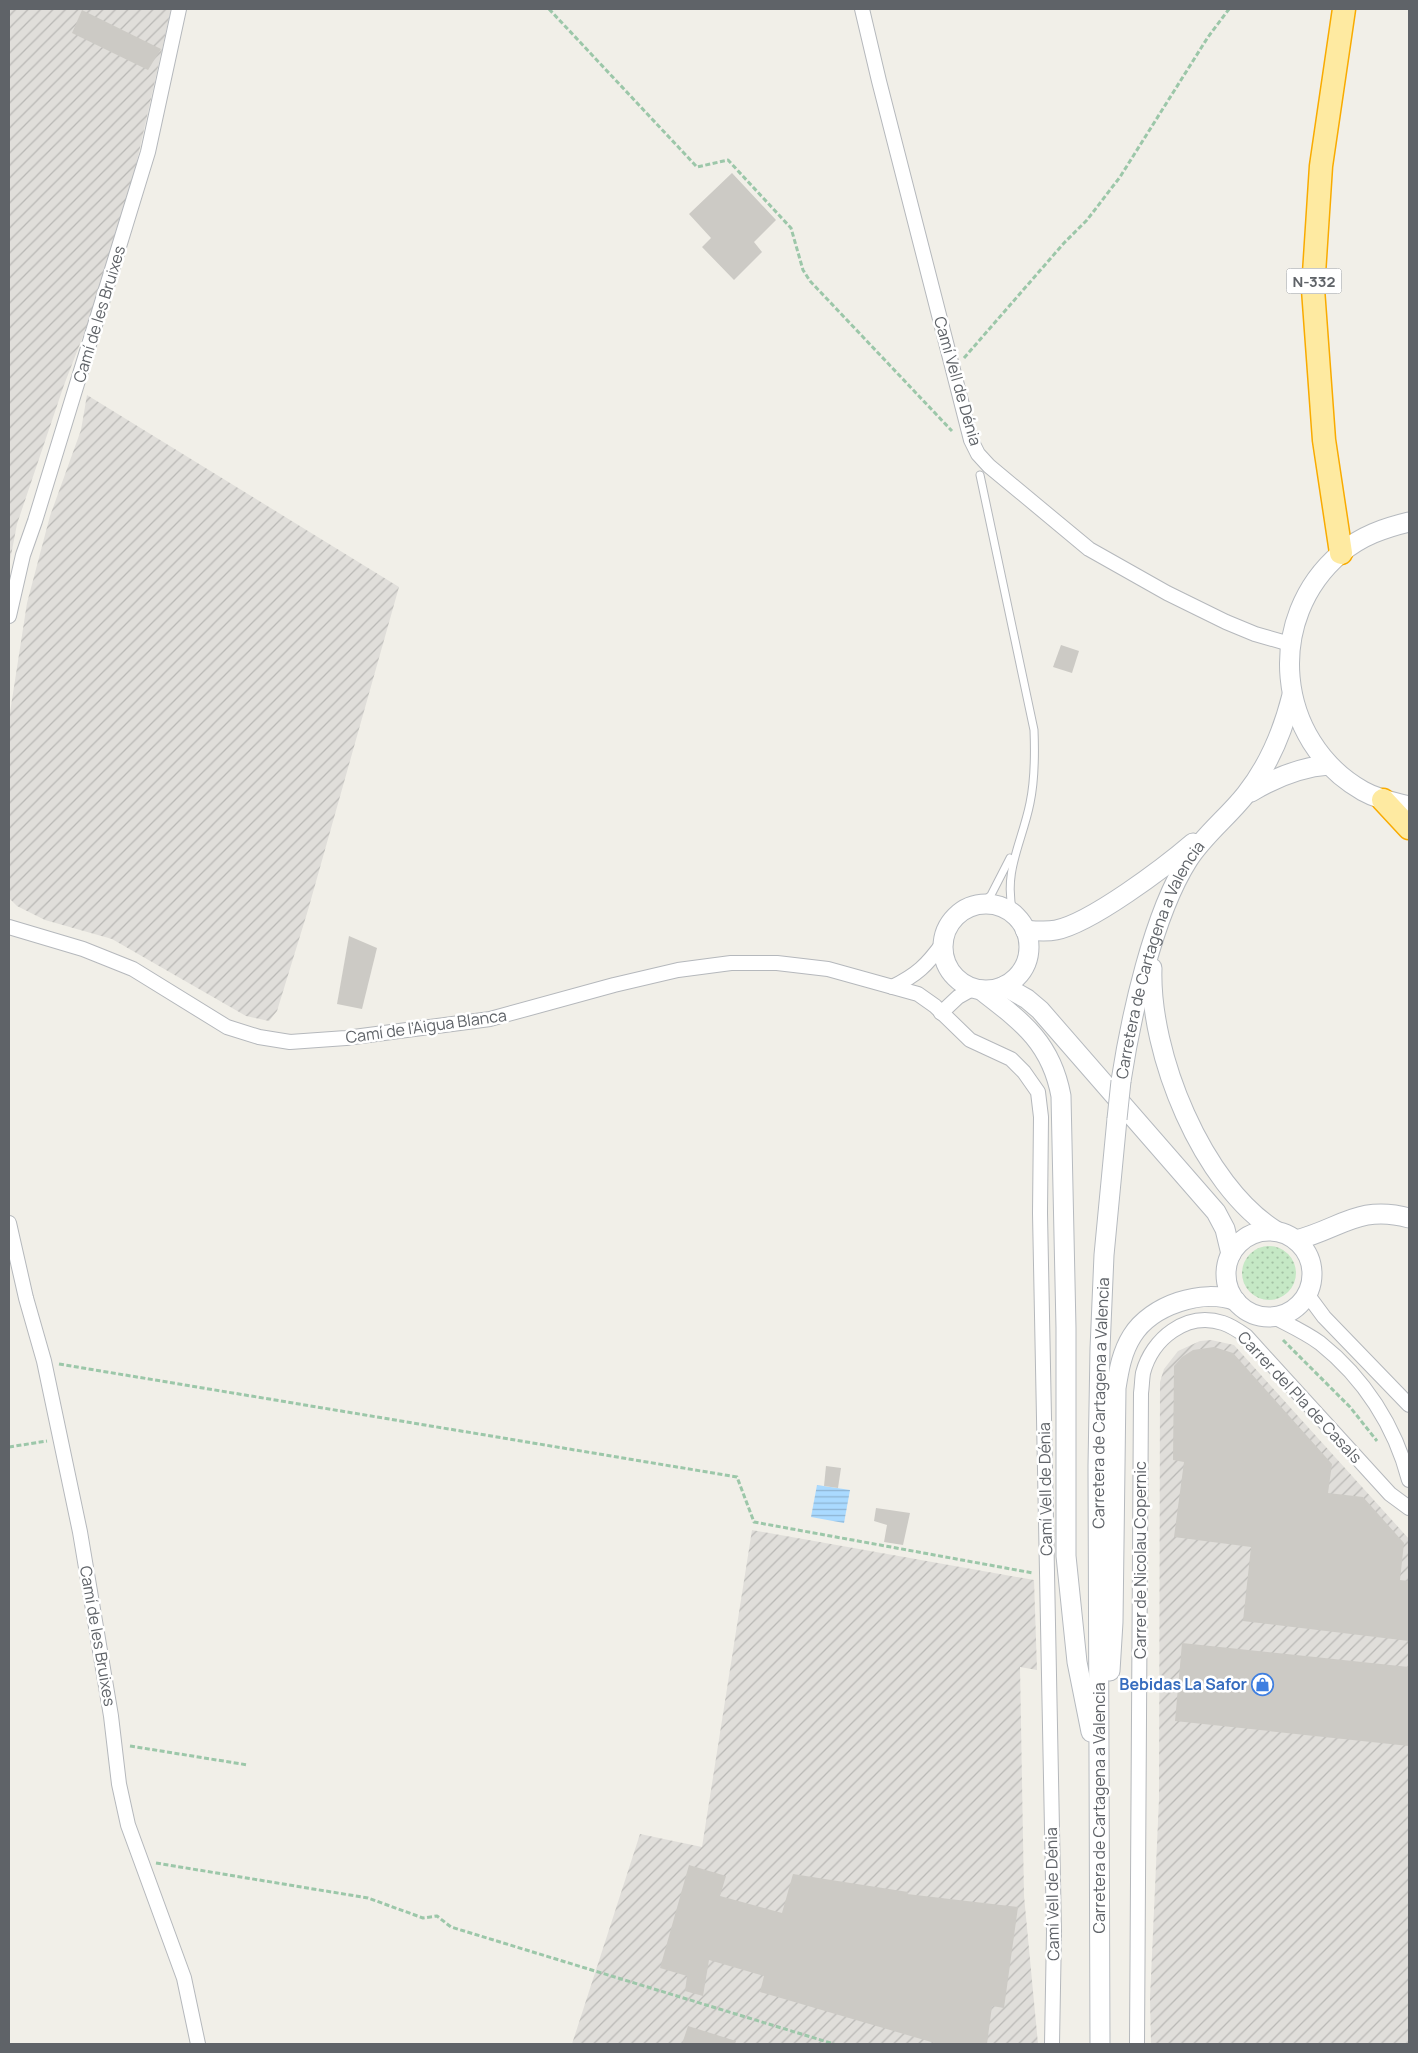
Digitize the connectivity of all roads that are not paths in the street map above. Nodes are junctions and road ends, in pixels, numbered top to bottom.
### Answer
1 (179, 9) edge
2 (862, 9) edge
3 (1344, 9) edge
4 (980, 475) dead end
5 (1409, 522) edge
6 (1341, 553) junction
7 (9, 616) edge
8 (1290, 644) junction
9 (1292, 695) junction
10 (1329, 765) junction
11 (1245, 795) junction
12 (1383, 800) junction
13 (1409, 806) edge
14 (1221, 820) junction
15 (1409, 828) edge
16 (1016, 847) junction
17 (981, 904) junction
18 (1013, 913) junction
19 (9, 927) edge
20 (1026, 930) junction
21 (943, 944) junction
22 (1153, 944) junction
23 (927, 965) junction
24 (1023, 969) junction
25 (1004, 986) junction
26 (892, 987) junction
27 (977, 989) junction
28 (918, 994) junction
29 (1040, 1010) junction
30 (942, 1013) junction
31 (1216, 1212) junction
32 (1409, 1218) edge
33 (9, 1224) edge
34 (1335, 1226) junction
35 (1276, 1231) junction
36 (1257, 1233) junction
37 (1296, 1240) junction
38 (1231, 1254) junction
39 (1311, 1266) junction
40 (1307, 1294) junction
41 (1236, 1301) junction
42 (1267, 1316) junction
43 (1176, 1327) joint
44 (1409, 1405) edge
45 (1409, 1480) edge
46 (1409, 1508) edge
47 (1100, 1767) junction
48 (198, 2044) edge
49 (1052, 2044) edge
50 (1100, 2044) edge
51 (1136, 2044) edge

1 - 7 street, Camí de les Bruixes
2 - 8 street, Camí Vell de Dénia
3 - 6 highway, N-332
4 - 16 lane
5 - 6 main road
6 - 8 main road
8 - 9 main road
9 - 10 main road
9 - 11 main road, Carretera de Cartagena a Valencia
10 - 11 main road, Carretera de Cartagena a Valencia
10 - 12 main road
11 - 14 main road, Carretera de Cartagena a Valencia
12 - 13 main road
12 - 15 highway
14 - 20 main road
14 - 22 main road, Carretera de Cartagena a Valencia
16 - 17 lane
16 - 18 lane
17 - 18 main road
17 - 21 main road
18 - 20 main road
19 - 26 street, Camí de l’Aigua Blanca
20 - 24 main road
21 - 23 street
21 - 27 main road
22 - 35 main road
22 - 47 main road, Carretera de Cartagena a Valencia, bridge
23 - 26 street
23 - 28 street
24 - 25 main road
24 - 29 main road
25 - 27 main road
25 - 29 main road
26 - 28 street, Camí de l’Aigua Blanca
27 - 30 street
27 - 47 main road
28 - 30 street, Camí Vell de Dénia
29 - 31 main road
30 - 49 street, Camí Vell de Dénia
31 - 36 main road
31 - 38 main road
32 - 34 main road
33 - 48 street, Camí de les Bruixes
34 - 37 main road
34 - 39 main road
35 - 36 main road
35 - 37 main road
36 - 38 main road
37 - 39 main road
38 - 41 main road
39 - 40 main road
40 - 42 main road
40 - 44 street
41 - 42 main road
41 - 47 main road
42 - 45 street
43 - 46 street, Carrer del Pla de Casals
43 - 51 street, Carrer de Nicolau Copernic
47 - 50 main road, Carretera de Cartagena a Valencia

